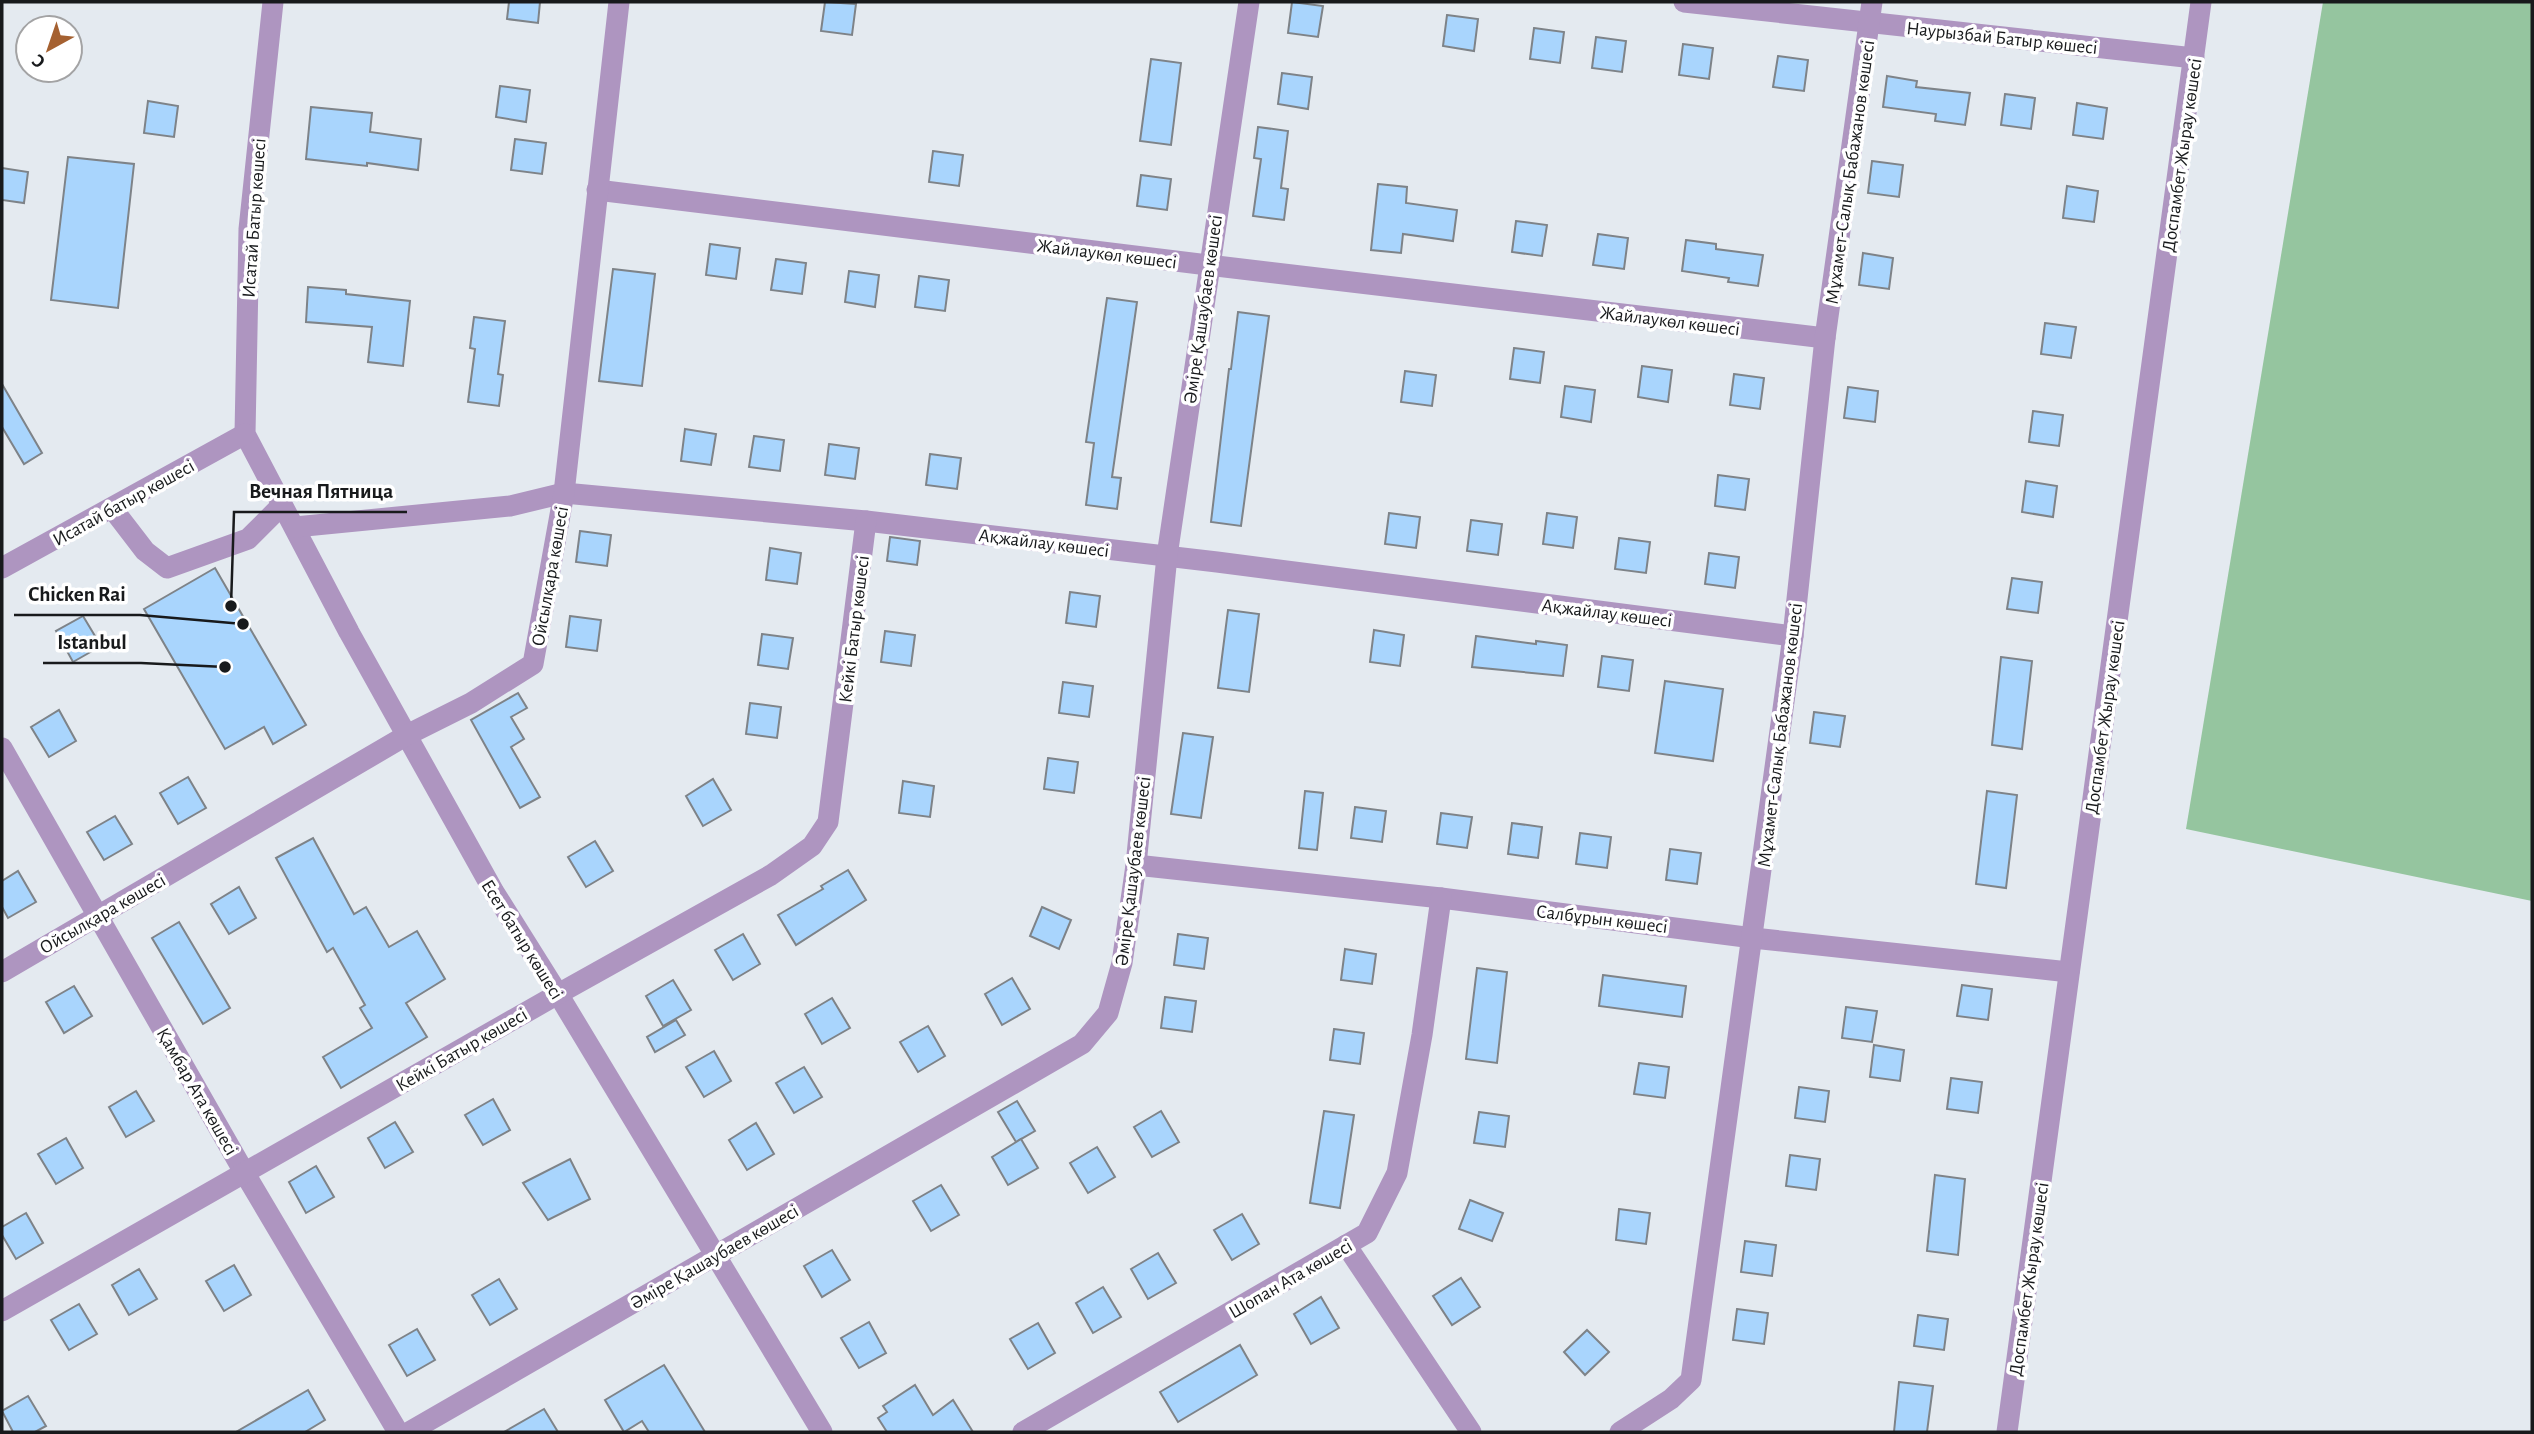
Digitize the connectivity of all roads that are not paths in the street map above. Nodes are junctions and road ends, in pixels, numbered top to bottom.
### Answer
1 (273, 2) edge
2 (619, 2) edge
3 (1249, 2) edge
4 (1684, 2) edge
5 (2201, 2) edge
6 (1871, 12) edge
7 (2194, 58) junction
8 (597, 190) junction
9 (1208, 265) junction
10 (1825, 338) junction
11 (244, 434) junction
12 (564, 494) junction
13 (282, 505) junction
14 (112, 508) junction
15 (866, 521) junction
16 (295, 527) junction
17 (1167, 556) junction
18 (2, 568) edge
19 (1793, 636) junction
20 (407, 735) junction
21 (2, 748) edge
22 (1136, 865) junction
23 (1441, 898) junction
24 (98, 915) junction
25 (1753, 937) junction
26 (2, 972) edge
27 (2069, 972) junction
28 (558, 994) junction
29 (244, 1172) junction
30 (1346, 1245) junction
31 (715, 1255) junction
32 (2, 1311) edge
33 (398, 1432) edge
34 (409, 1432) edge
35 (822, 1432) edge
36 (1023, 1432) edge
37 (1471, 1432) edge
38 (1620, 1432) edge
39 (2007, 1432) edge

1 - 11 street, Исатай Батыр көшесі
2 - 8 street, Ойсылқара көшесі
3 - 9 street, Әміре Қашаубаев көшесі
4 - 6 street, Наурызбай Батыр көшесі
5 - 7 street, Доспамбет Жырау көшесі
6 - 7 street, Наурызбай Батыр көшесі
6 - 10 street, Мұхамет-Салық Бабажанов көшесі
7 - 27 street, Доспамбет Жырау көшесі
8 - 9 street, Жайлаукөл көшесі
8 - 12 street, Ойсылқара көшесі
9 - 10 street, Жайлаукөл көшесі
9 - 17 street, Әміре Қашаубаев көшесі
10 - 19 street, Мұхамет-Салық Бабажанов көшесі
11 - 13 street, Есет батыр көшесі
11 - 14 street, Исатай батыр көшесі
12 - 15 street, Ақжайлау көшесі
12 - 16 street, Ақжайлау көшесі
12 - 20 street, Ойсылқара көшесі
13 - 14 street
13 - 16 street, Есет батыр көшесі
14 - 18 street, Исатай батыр көшесі
15 - 17 street, Ақжайлау көшесі
15 - 28 street, Кейкі Батыр көшесі
16 - 20 street, Есет батыр көшесі
17 - 19 street, Ақжайлау көшесі
17 - 22 street, Әміре Қашаубаев көшесі
19 - 25 street, Мұхамет-Салық Бабажанов көшесі
20 - 24 street, Ойсылқара көшесі
20 - 28 street, Есет батыр көшесі
21 - 24 street, Қамбар Ата көшесі
22 - 23 street, Салбұрын көшесі
22 - 31 street, Әміре Қашаубаев көшесі
23 - 25 street, Салбұрын көшесі
23 - 30 street, Шопан Ата көшесі
24 - 26 street, Ойсылқара көшесі
24 - 29 street, Қамбар Ата көшесі
25 - 27 street, Салбұрын көшесі
25 - 38 street, Мұхамет-Салық Бабажанов көшесі
27 - 39 street, Доспамбет Жырау көшесі
28 - 29 street, Кейкі Батыр көшесі
28 - 31 street, Есет батыр көшесі
29 - 32 street, Кейкі Батыр көшесі
29 - 33 street, Қамбар Ата көшесі
30 - 36 street, Шопан Ата көшесі
30 - 37 street
31 - 34 street, Әміре Қашаубаев көшесі
31 - 35 street, Есет батыр көшесі

